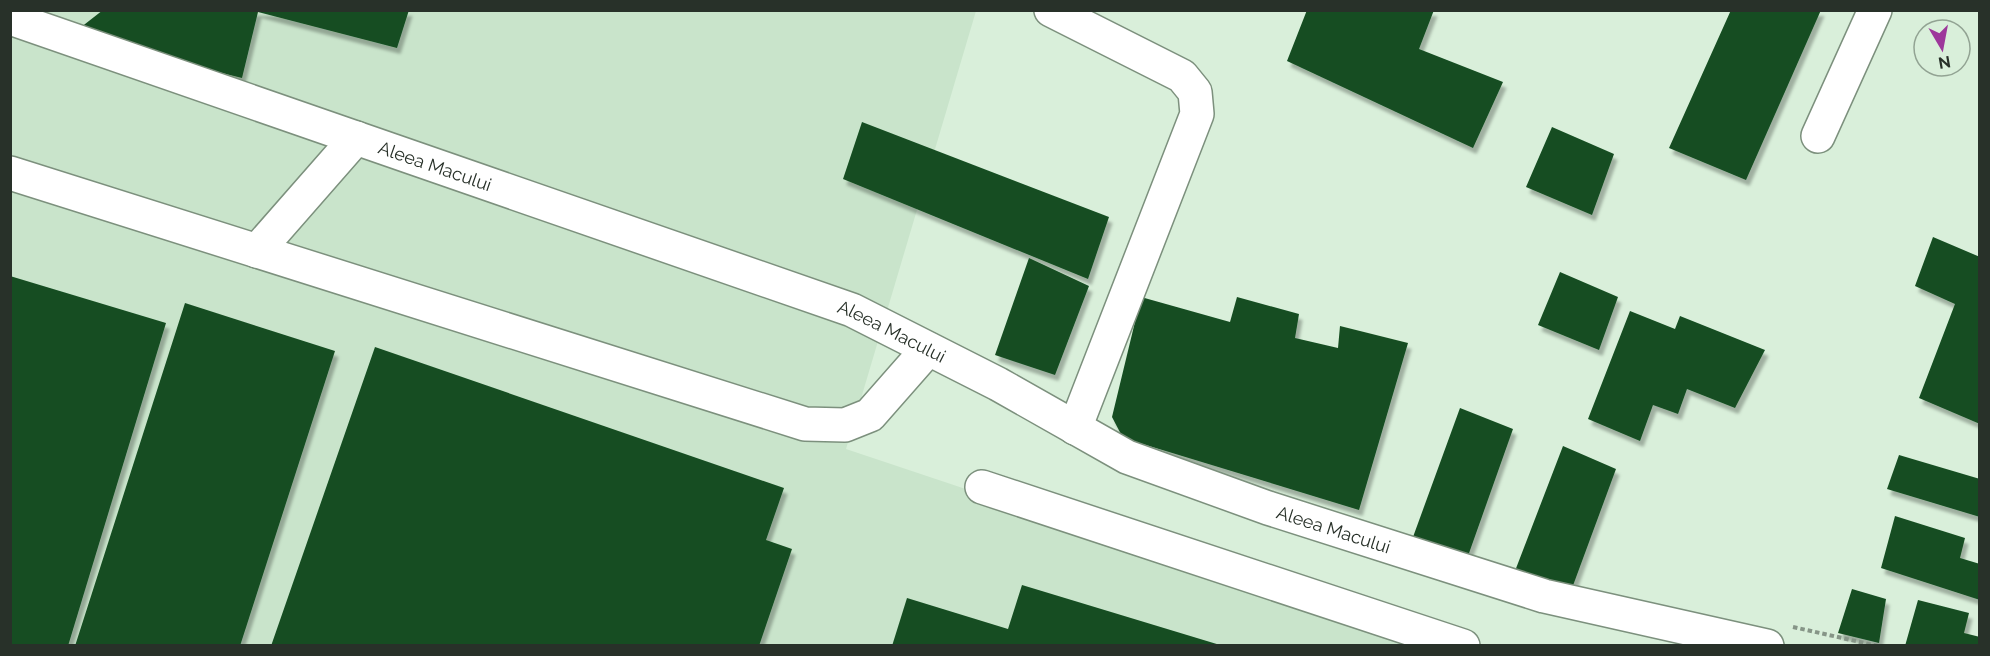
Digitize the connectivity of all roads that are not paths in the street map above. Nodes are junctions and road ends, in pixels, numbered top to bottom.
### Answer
1 (1051, 10) edge
2 (1875, 10) edge
3 (10, 18) edge
4 (1818, 136) dead end
5 (356, 138) junction
6 (10, 173) edge
7 (257, 251) junction
8 (928, 349) junction
9 (1075, 428) junction
10 (982, 487) dead end
11 (1651, 633) edge
12 (1463, 645) edge
13 (1767, 645) edge

1 - 9 street
2 - 4 street
3 - 5 street, Aleea Macului
5 - 7 street
5 - 8 street, Aleea Macului
6 - 7 street
7 - 8 street
8 - 9 street, Aleea Macului
9 - 11 street, Aleea Macului
10 - 12 street
11 - 13 street, Aleea Macului

